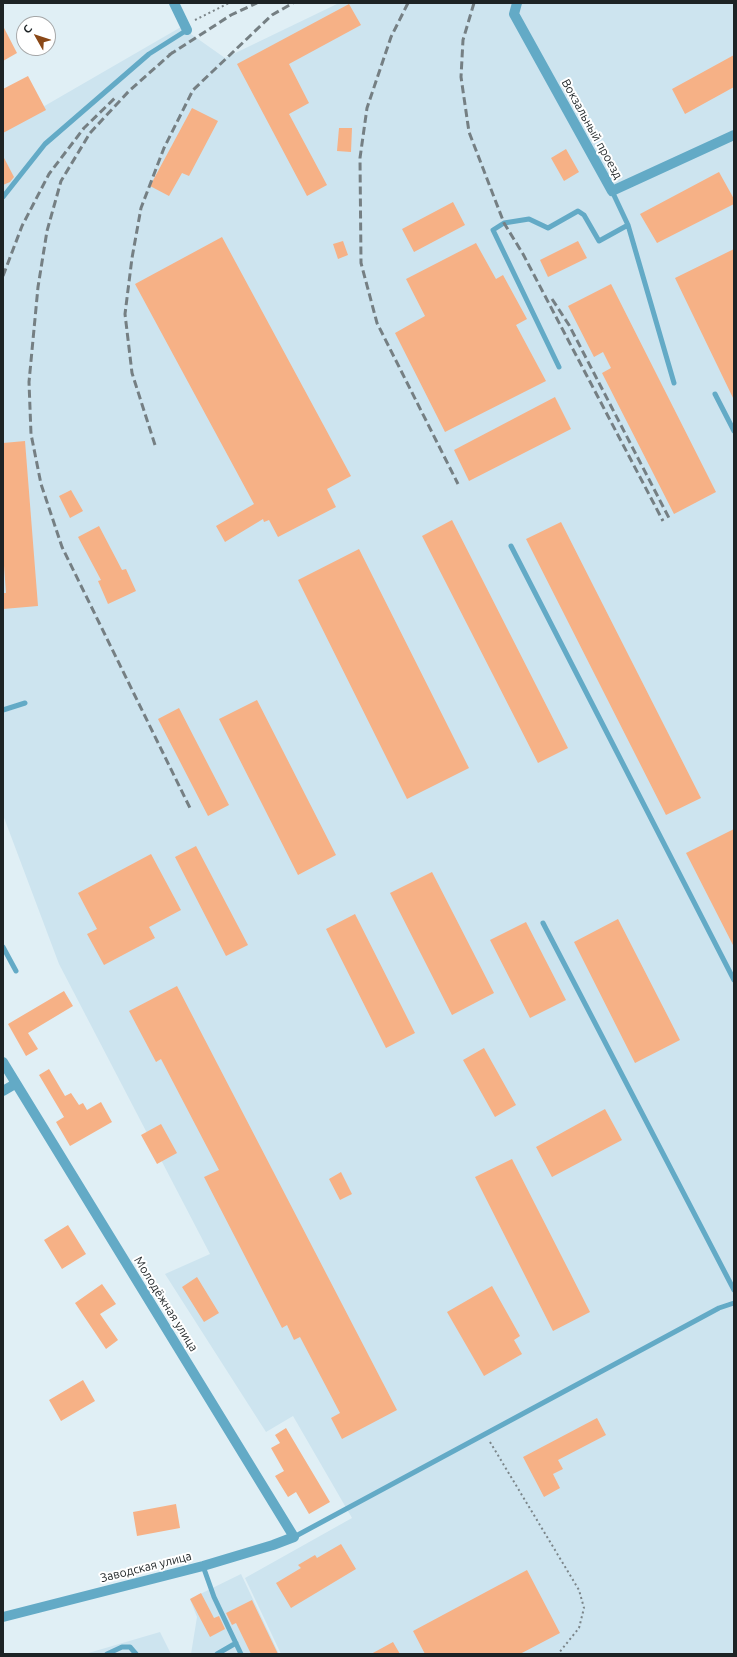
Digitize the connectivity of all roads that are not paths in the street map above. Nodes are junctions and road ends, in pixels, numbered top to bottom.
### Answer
1 (174, 3) edge
2 (517, 3) edge
3 (186, 27) joint
4 (734, 135) edge
5 (612, 191) junction
6 (3, 197) edge
7 (628, 226) junction
8 (559, 368) dead end
9 (674, 383) dead end
10 (715, 394) dead end
11 (734, 431) edge
12 (511, 546) dead end
13 (25, 703) dead end
14 (3, 710) edge
15 (543, 923) dead end
16 (3, 947) edge
17 (16, 971) dead end
18 (734, 980) edge
19 (3, 1062) edge
20 (15, 1084) junction
21 (3, 1091) edge
22 (734, 1290) edge
23 (734, 1303) edge
24 (294, 1537) junction
25 (204, 1566) junction
26 (3, 1617) edge
27 (236, 1643) junction
28 (107, 1654) edge
29 (136, 1654) edge
30 (218, 1654) edge
31 (241, 1654) edge

1 - 3 street
2 - 5 street, Вокзальный проезд
3 - 6 lane
4 - 5 street, Вокзальный проезд
5 - 7 lane
7 - 8 lane
7 - 9 lane
10 - 11 lane
12 - 18 lane
13 - 14 lane
15 - 22 lane
16 - 17 lane
19 - 20 street, Молодёжная улица
20 - 21 street
20 - 24 street, Молодёжная улица
23 - 24 lane
24 - 25 street, Заводская улица
25 - 26 street, Заводская улица
25 - 27 lane
27 - 30 lane
27 - 31 lane
28 - 29 lane

